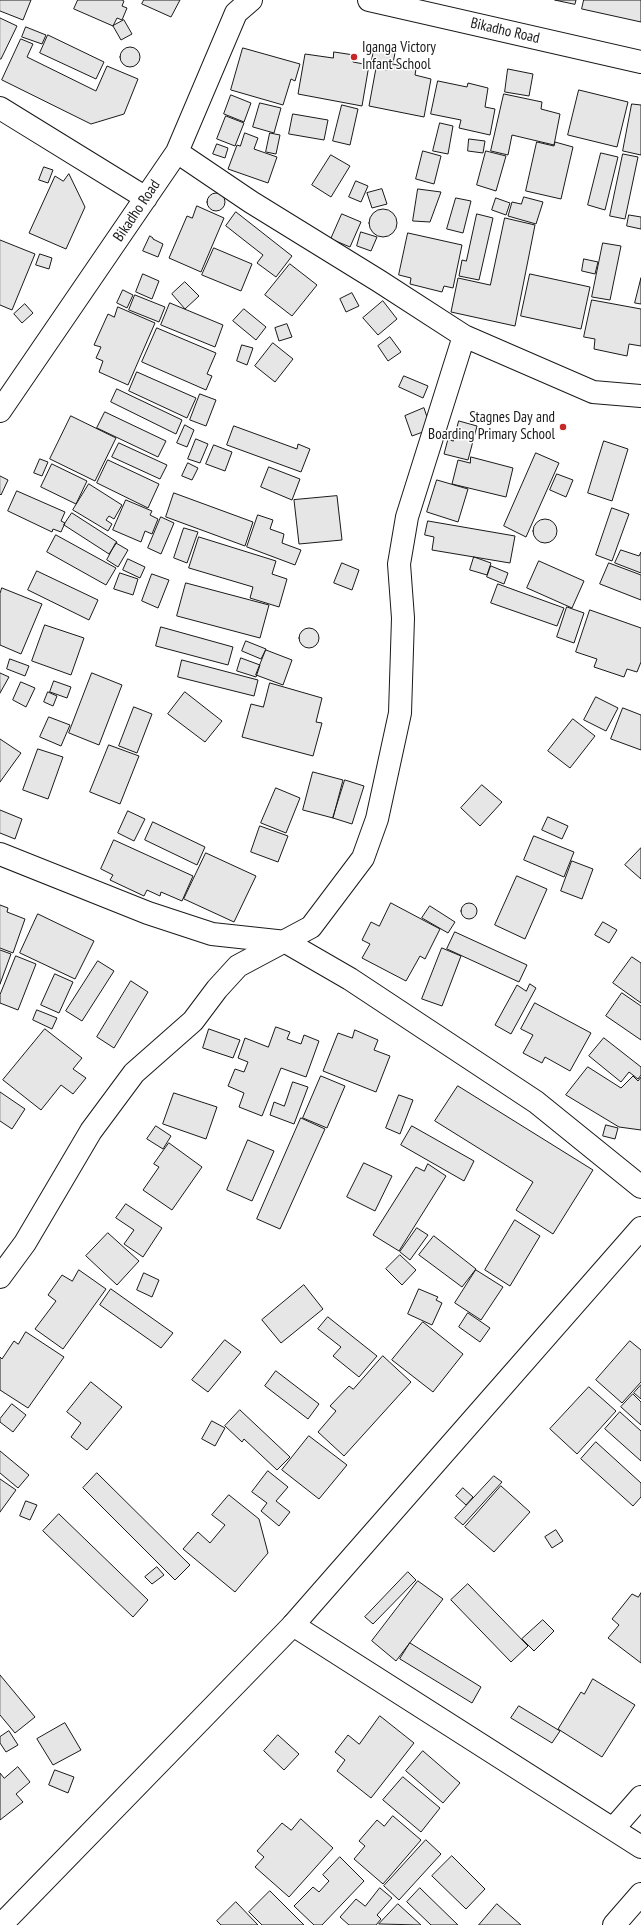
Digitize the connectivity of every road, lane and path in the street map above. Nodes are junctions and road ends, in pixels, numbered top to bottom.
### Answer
1 (251, 0) edge
2 (369, 0) edge
3 (641, 62) edge
4 (0, 108) edge
5 (177, 152) junction
6 (146, 198) junction
7 (464, 336) junction
8 (641, 396) edge
9 (0, 411) edge
10 (0, 854) edge
11 (286, 942) junction
12 (641, 1187) edge
13 (641, 1228) edge
14 (0, 1278) edge
15 (293, 1626) junction
16 (641, 1797) edge
17 (613, 1829) junction
18 (641, 1847) edge
19 (641, 1894) edge
20 (1, 1925) edge
21 (614, 1925) edge

1 - 5 street, Bikadho Road
2 - 3 street, Bikadho Road
4 - 6 street
5 - 6 street, Bikadho Road
5 - 7 street
6 - 9 street, Bikadho Road
7 - 8 street
7 - 11 street
10 - 11 street
11 - 12 street
11 - 14 street
13 - 15 street
15 - 17 street
15 - 20 street
16 - 17 street
17 - 18 street
19 - 21 street

